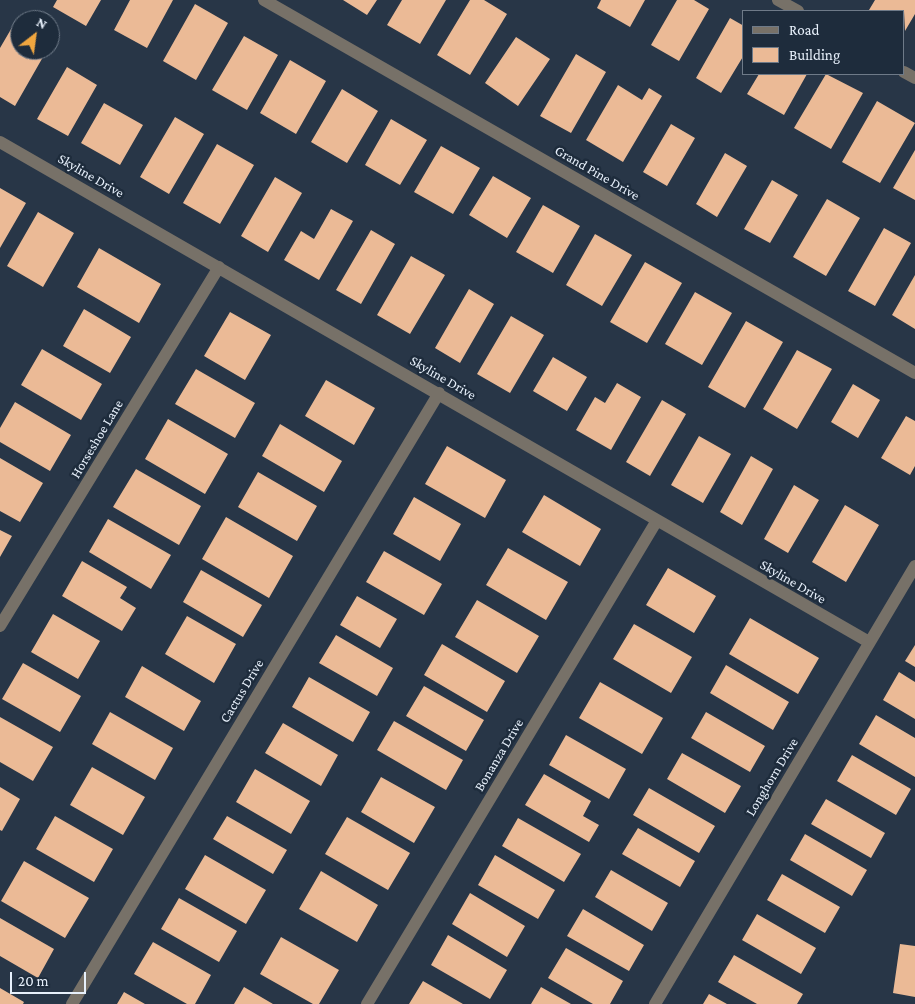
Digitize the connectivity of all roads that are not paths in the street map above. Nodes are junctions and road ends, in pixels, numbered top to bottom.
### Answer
1 (264, 0) edge
2 (778, 0) edge
3 (796, 10) edge
4 (0, 142) edge
5 (219, 267) junction
6 (915, 373) edge
7 (439, 393) junction
8 (656, 522) junction
9 (915, 566) edge
10 (0, 626) edge
11 (869, 642) junction
12 (72, 1004) edge
13 (366, 1004) edge
14 (655, 1004) edge

1 - 6 street, Grand Pine Drive
2 - 3 street
4 - 5 street, Skyline Drive
5 - 7 street, Skyline Drive
5 - 10 street, Horseshoe Lane
7 - 8 street, Skyline Drive
7 - 12 street, Cactus Drive
8 - 11 street, Skyline Drive
8 - 13 street, Bonanza Drive
9 - 11 street, Longhorn Drive
11 - 14 street, Longhorn Drive

